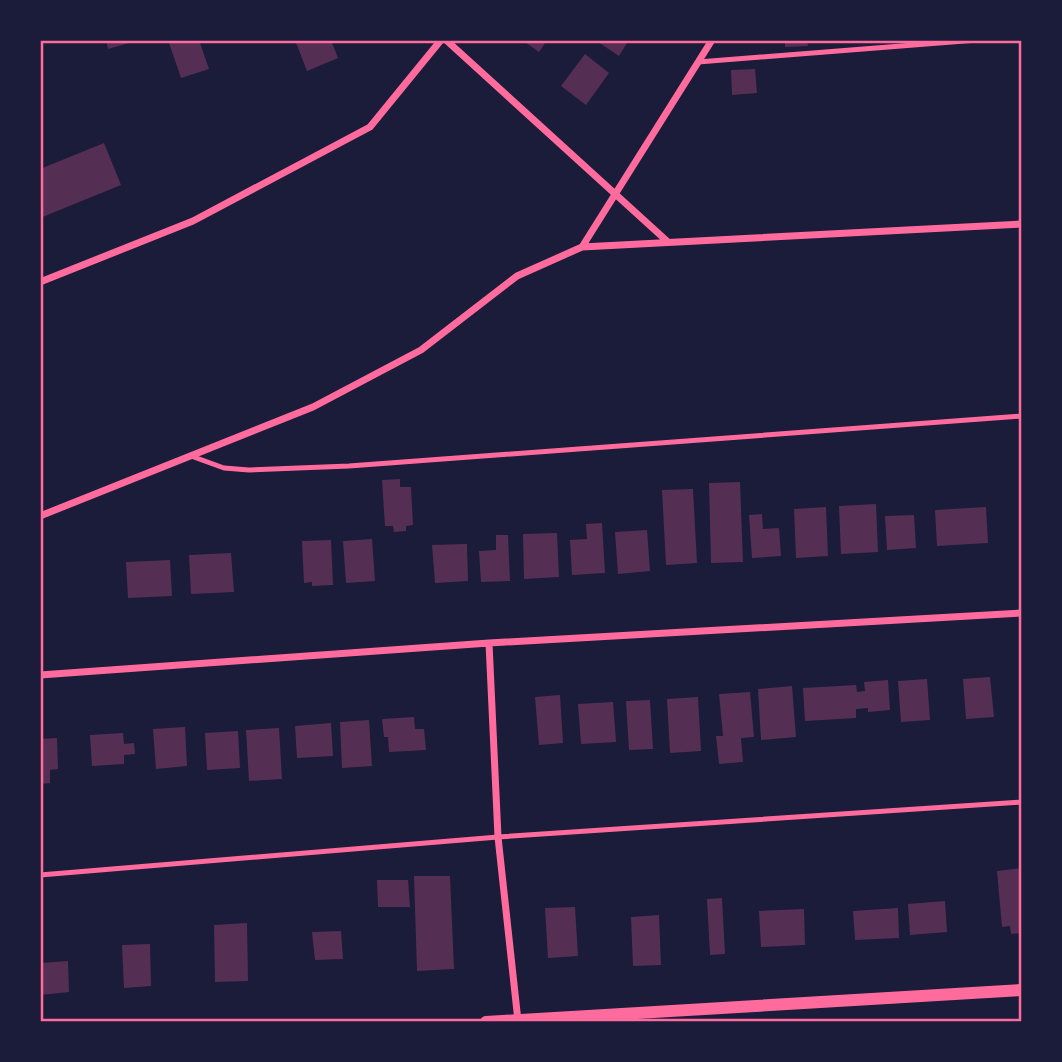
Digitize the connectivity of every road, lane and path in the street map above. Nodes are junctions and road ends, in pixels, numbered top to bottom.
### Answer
1 (441, 40) edge
2 (446, 40) edge
3 (712, 40) edge
4 (977, 40) edge
5 (698, 62) junction
6 (614, 195) junction
7 (1022, 224) edge
8 (668, 242) junction
9 (582, 247) junction
10 (40, 282) edge
11 (1022, 416) edge
12 (191, 456) junction
13 (40, 516) edge
14 (1022, 613) edge
15 (489, 643) junction
16 (40, 675) edge
17 (1022, 802) edge
18 (498, 837) junction
19 (40, 875) edge
20 (1022, 990) edge
21 (518, 1021) edge
22 (486, 1022) edge

1 - 10 street
2 - 6 street
3 - 5 street
4 - 5 lane
5 - 6 street
6 - 8 street
6 - 9 street
7 - 8 street
8 - 9 street
9 - 12 street
11 - 12 lane
12 - 13 street
14 - 15 street
15 - 16 street
15 - 18 street
17 - 18 lane
18 - 19 lane
18 - 21 street
20 - 21 street
21 - 22 street

